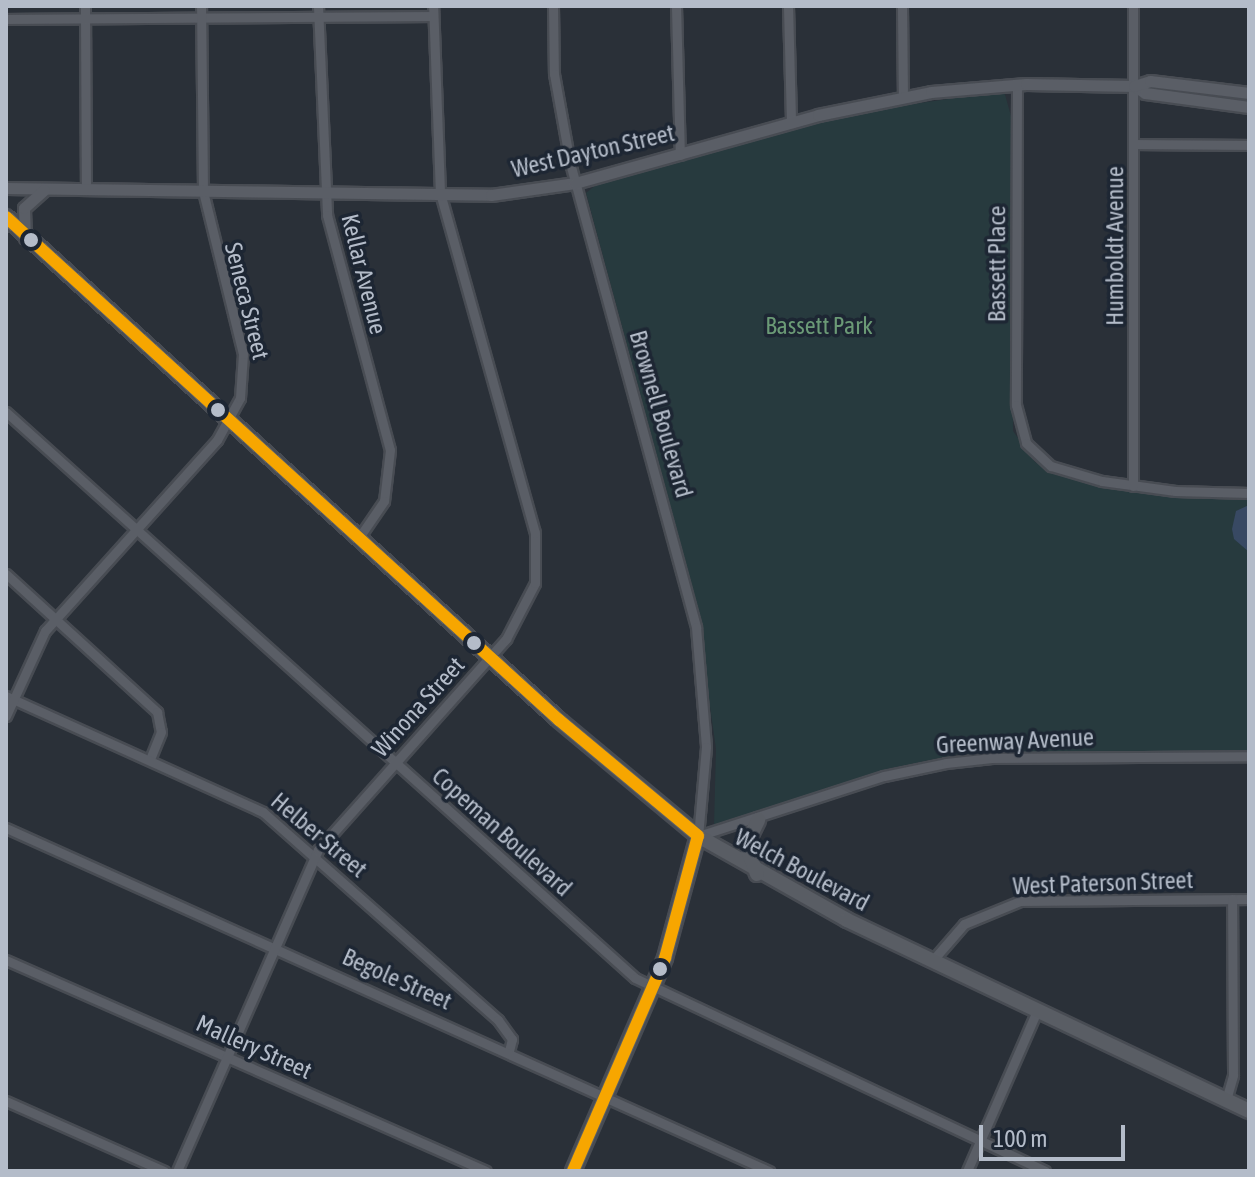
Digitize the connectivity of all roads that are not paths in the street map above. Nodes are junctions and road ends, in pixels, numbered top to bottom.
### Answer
1 (85, 6) edge
2 (201, 6) edge
3 (553, 6) edge
4 (676, 6) edge
5 (788, 6) edge
6 (902, 6) edge
7 (1133, 6) edge
8 (319, 11) edge
9 (433, 11) edge
10 (201, 17) junction
11 (85, 18) junction
12 (6, 19) edge
13 (1017, 84) junction
14 (1134, 86) junction
15 (1248, 93) edge
16 (903, 97) junction
17 (1247, 106) edge
18 (791, 123) junction
19 (1135, 144) junction
20 (1249, 145) edge
21 (680, 155) junction
22 (575, 183) junction
23 (6, 188) edge
24 (49, 189) junction
25 (86, 189) junction
26 (203, 191) junction
27 (325, 195) junction
28 (441, 197) junction
29 (6, 217) edge
30 (28, 242) junction
31 (6, 412) edge
32 (229, 423) junction
33 (1133, 486) junction
34 (1249, 493) edge
35 (137, 529) junction
36 (358, 539) junction
37 (6, 574) edge
38 (55, 619) junction
39 (489, 658) junction
40 (10, 698) edge
41 (6, 716) edge
42 (1249, 756) edge
43 (150, 759) junction
44 (395, 762) junction
45 (758, 820) junction
46 (6, 828) edge
47 (698, 836) junction
48 (315, 856) junction
49 (758, 874) junction
50 (1232, 899) junction
51 (1249, 899) edge
52 (276, 947) junction
53 (6, 960) edge
54 (932, 961) junction
55 (653, 989) junction
56 (1037, 1011) junction
57 (509, 1051) junction
58 (227, 1057) junction
59 (606, 1095) junction
60 (1226, 1100) junction
61 (6, 1101) edge
62 (1249, 1111) edge
63 (980, 1141) junction
64 (164, 1171) edge
65 (177, 1171) edge
66 (486, 1171) edge
67 (573, 1171) edge
68 (769, 1171) edge
69 (967, 1171) edge
70 (1045, 1171) edge

1 - 11 street
2 - 10 street, Seneca Street
3 - 22 street, Brownell Boulevard
4 - 21 street
5 - 18 street
6 - 16 street
7 - 14 street, Humboldt Avenue
8 - 9 street
8 - 10 street
8 - 27 street, Kellar Avenue
9 - 28 street, Winona Street
10 - 11 street
10 - 26 street, Seneca Street
11 - 12 street
11 - 25 street
13 - 14 street, West Dayton Street
13 - 16 street, West Dayton Street
13 - 33 street, Bassett Place
14 - 15 street, West Dayton Street
14 - 17 street, West Dayton Street
14 - 19 street, Humboldt Avenue
15 - 17 street
16 - 18 street, West Dayton Street
18 - 21 street, West Dayton Street
19 - 20 street
19 - 33 street, Humboldt Avenue
21 - 22 street, West Dayton Street
22 - 28 street, West Dayton Street
22 - 47 street, Brownell Boulevard
23 - 24 street, West Dayton Street
24 - 25 street, West Dayton Street
24 - 30 street
25 - 26 street, West Dayton Street
26 - 27 street, West Dayton Street
26 - 32 street, Seneca Street
27 - 28 street, West Dayton Street
27 - 36 street, Kellar Avenue
28 - 39 street, Winona Street
29 - 30 main road, Welch Boulevard
30 - 32 main road, Welch Boulevard
31 - 35 street, Copeman Boulevard
32 - 35 street, Seneca Street
32 - 36 main road, Welch Boulevard
33 - 34 street
35 - 38 street, Seneca Street
35 - 44 street, Copeman Boulevard
36 - 39 main road, Welch Boulevard
37 - 38 street
38 - 40 street, Seneca Street
38 - 43 street
39 - 44 street, Winona Street
39 - 47 main road, Welch Boulevard
40 - 41 street, Seneca Street
40 - 43 street, Helber Street
42 - 45 street, Greenway Avenue
43 - 48 street, Helber Street
44 - 48 street, Winona Street
44 - 55 street, Copeman Boulevard
45 - 47 street, Greenway Avenue
45 - 49 main road
46 - 52 street, Begole Street
47 - 49 main road, Welch Boulevard
47 - 55 main road
48 - 52 street, Winona Street
48 - 57 street, Helber Street
49 - 54 main road, Welch Boulevard
50 - 51 street, West Paterson Street
50 - 54 street, West Paterson Street
50 - 60 street
52 - 57 street, Begole Street
52 - 58 street, Winona Street
53 - 58 street, Mallery Street
54 - 56 main road, Welch Boulevard
55 - 59 main road
55 - 63 street, Copeman Boulevard
56 - 60 main road, Welch Boulevard
56 - 63 street
57 - 59 street, Begole Street
58 - 65 street, Winona Street
58 - 66 street, Mallery Street
59 - 67 main road
59 - 68 street, Begole Street
60 - 62 main road, Welch Boulevard
61 - 64 street
63 - 69 street
63 - 70 street, Copeman Boulevard

